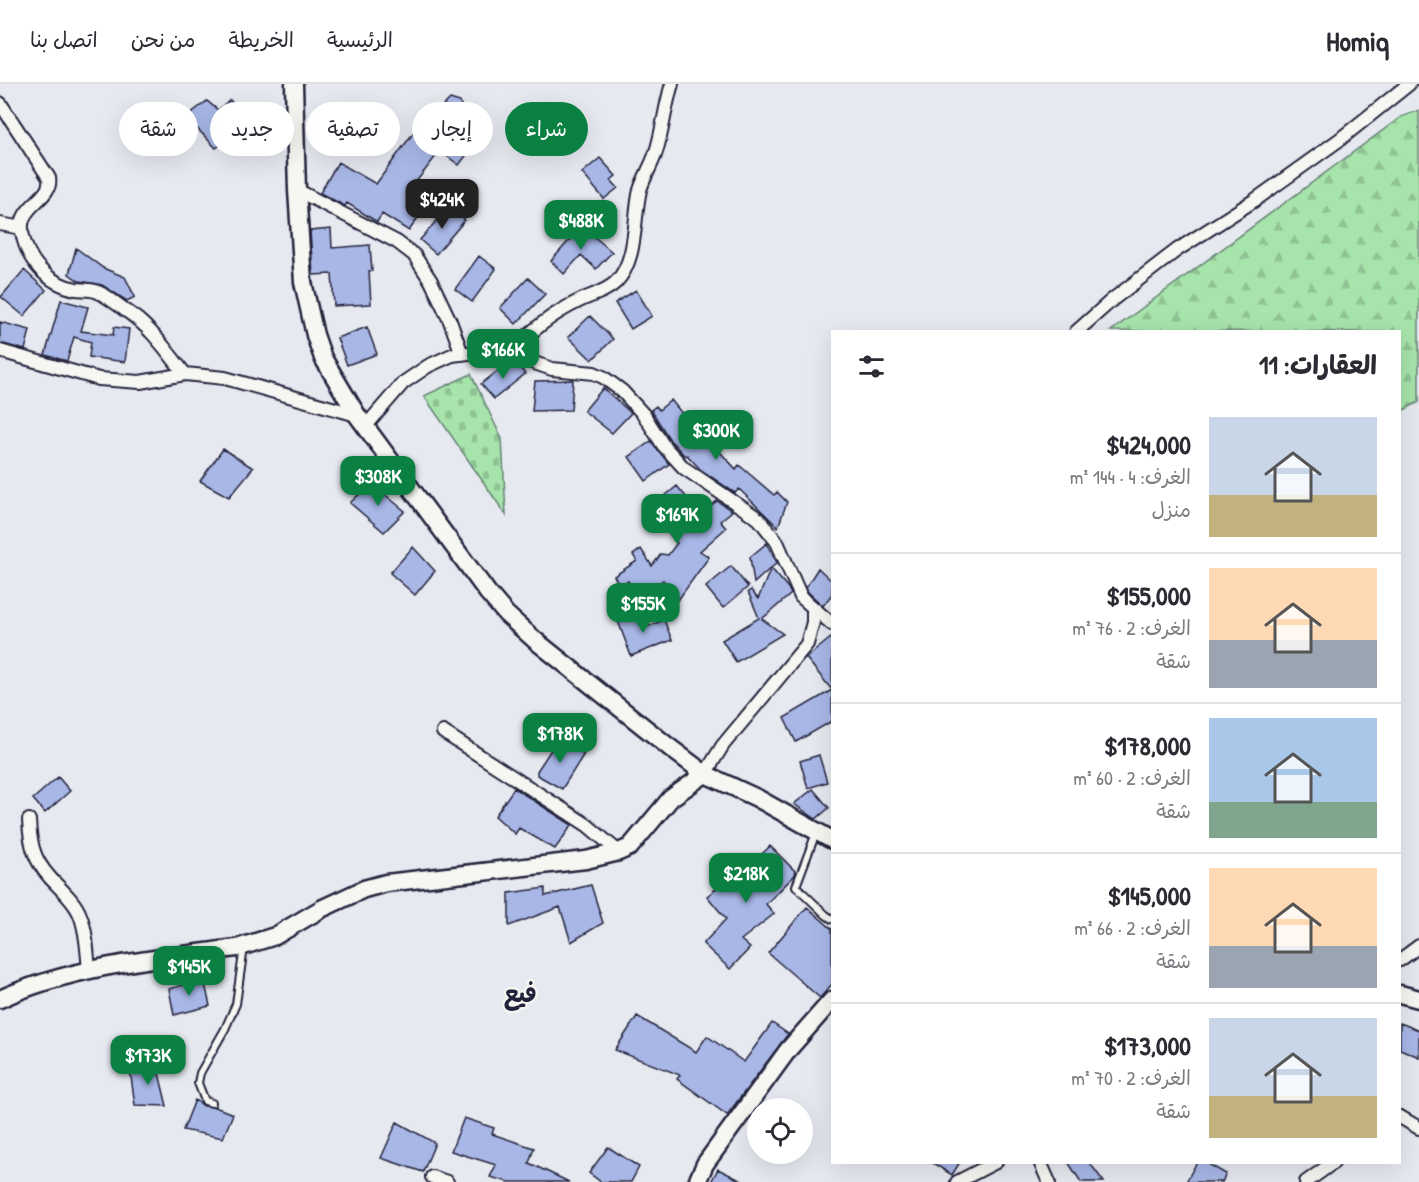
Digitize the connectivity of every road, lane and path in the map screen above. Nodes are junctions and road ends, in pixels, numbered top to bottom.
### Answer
1 (294, 84) edge
2 (672, 84) edge
3 (1409, 84) edge
4 (0, 103) edge
5 (297, 190) junction
6 (0, 225) edge
7 (21, 228) junction
8 (1078, 330) edge
9 (0, 351) edge
10 (462, 354) junction
11 (510, 354) junction
12 (185, 374) junction
13 (361, 421) junction
14 (813, 608) junction
15 (831, 623) edge
16 (443, 732) dead end
17 (705, 774) junction
18 (29, 820) dead end
19 (816, 832) junction
20 (831, 840) edge
21 (619, 852) junction
22 (831, 918) edge
23 (244, 946) junction
24 (1419, 946) edge
25 (1401, 959) edge
26 (89, 970) junction
27 (1401, 994) edge
28 (0, 999) edge
29 (1419, 999) edge
30 (831, 1001) edge
31 (212, 1103) dead end
32 (1401, 1117) edge
33 (1419, 1128) edge
34 (992, 1164) edge
35 (1041, 1164) edge
36 (1331, 1164) edge
37 (432, 1177) dead end
38 (447, 1182) edge
39 (697, 1182) edge
40 (957, 1182) edge
41 (1049, 1182) edge
42 (1306, 1182) edge

1 - 5 main road
2 - 11 street
3 - 8 street
4 - 7 street
5 - 10 street
5 - 13 main road
6 - 7 street
7 - 12 street
9 - 12 street
10 - 11 street
10 - 13 street
11 - 14 street
12 - 13 street
13 - 17 main road
14 - 15 street
14 - 17 street
16 - 21 street
17 - 19 main road
17 - 21 main road
18 - 26 street
19 - 20 main road
19 - 22 lane
21 - 23 main road
23 - 26 main road
23 - 31 lane
24 - 25 street
26 - 28 main road
27 - 29 main road
30 - 39 main road
32 - 33 street
34 - 40 street
35 - 41 street
36 - 42 street
37 - 38 street

